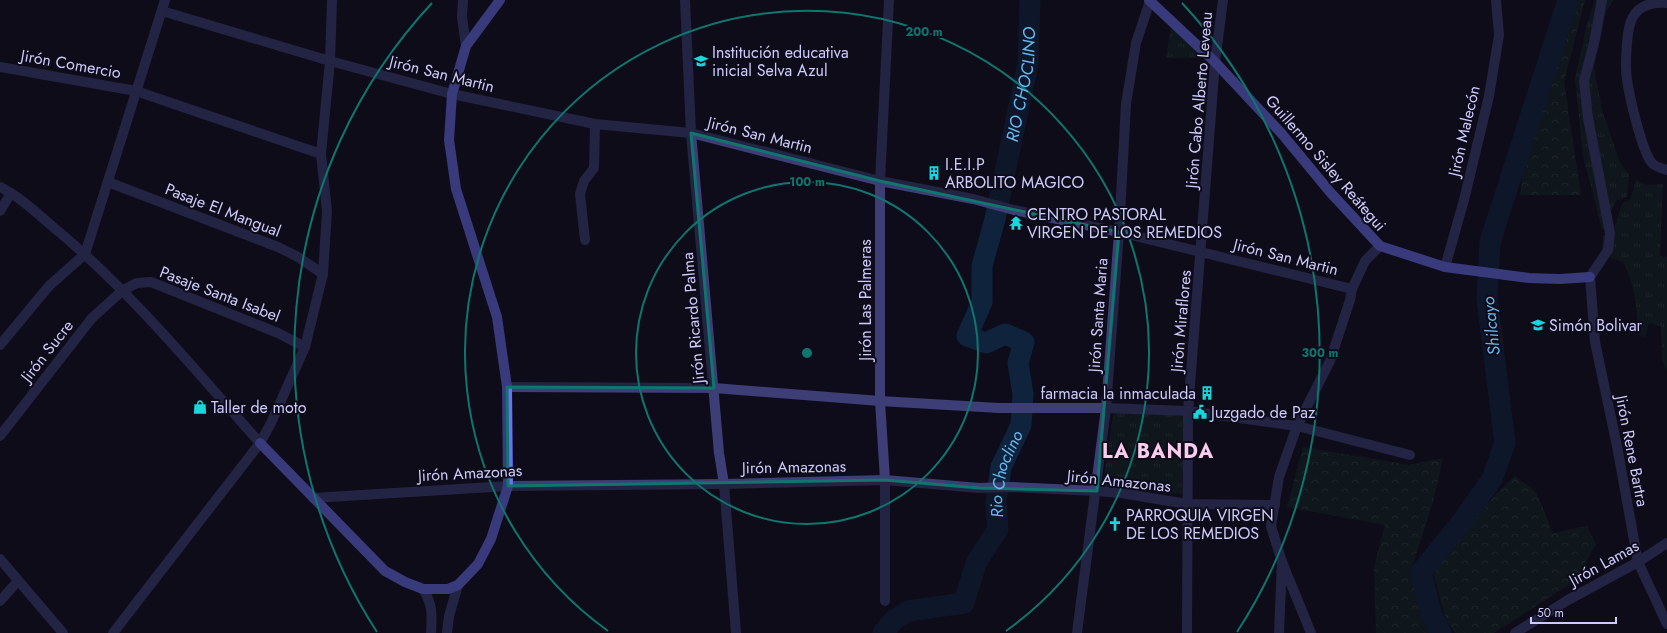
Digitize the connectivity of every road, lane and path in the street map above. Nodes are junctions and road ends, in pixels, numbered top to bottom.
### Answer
1 (165, 0) edge
2 (332, 0) edge
3 (463, 0) edge
4 (500, 0) edge
5 (685, 0) edge
6 (889, 0) edge
7 (1149, 0) edge
8 (1223, 0) edge
9 (1496, 0) edge
10 (1602, 0) edge
11 (1667, 3) edge
12 (162, 11) junction
13 (466, 46) junction
14 (330, 61) junction
15 (1215, 62) junction
16 (0, 67) edge
17 (136, 91) junction
18 (452, 94) junction
19 (595, 124) junction
20 (691, 133) junction
21 (321, 154) junction
22 (1667, 170) edge
23 (880, 181) junction
24 (108, 182) junction
25 (0, 187) edge
26 (11, 193) junction
27 (0, 211) edge
28 (1119, 232) junction
29 (585, 240) dead end
30 (1380, 246) junction
31 (1201, 252) junction
32 (85, 254) junction
33 (1445, 267) junction
34 (323, 274) junction
35 (1590, 277) junction
36 (1352, 289) junction
37 (123, 290) junction
38 (0, 345) edge
39 (305, 347) junction
40 (507, 387) junction
41 (714, 388) junction
42 (880, 401) junction
43 (1106, 408) junction
44 (1188, 411) junction
45 (1297, 426) junction
46 (0, 436) edge
47 (260, 443) junction
48 (1410, 454) dead end
49 (885, 480) junction
50 (724, 484) junction
51 (508, 486) junction
52 (1097, 490) junction
53 (313, 498) junction
54 (1187, 504) junction
55 (1275, 505) junction
56 (1667, 543) edge
57 (0, 558) edge
58 (1282, 562) junction
59 (1638, 562) junction
60 (18, 582) junction
61 (458, 585) junction
62 (423, 589) junction
63 (0, 601) edge
64 (885, 601) dead end
65 (1667, 624) edge
66 (64, 633) edge
67 (113, 633) edge
68 (431, 633) edge
69 (446, 633) edge
70 (736, 633) edge
71 (1077, 633) edge
72 (1187, 633) edge
73 (1279, 633) edge
74 (1310, 633) edge
75 (1514, 633) edge

1 - 12 street
2 - 14 street
3 - 13 street
4 - 13 main road
5 - 20 street, Jirón Ricardo Palma
6 - 23 street, Jirón Las Palmeras
7 - 15 main road, Guillermo Sisley Reátegui
7 - 28 street, Jirón Santa Maria
8 - 15 street, Jirón Cabo Alberto Leveau
9 - 33 street, Jirón Malecón
10 - 35 street
11 - 22 street
12 - 14 street, Jirón San Martin
12 - 17 street
13 - 18 main road
14 - 18 street, Jirón San Martin
14 - 21 street
15 - 30 main road, Guillermo Sisley Reátegui
15 - 31 street, Jirón Cabo Alberto Leveau
16 - 17 street, Jirón Comercio
17 - 21 street, Jirón Comercio
17 - 24 street
18 - 19 street, Jirón San Martin
18 - 40 main road
19 - 20 street, Jirón San Martin
19 - 29 street
20 - 23 street, Jirón San Martin
20 - 41 street, Jirón Ricardo Palma
21 - 34 street
23 - 28 street, Jirón San Martin
23 - 42 street, Jirón Las Palmeras
24 - 32 street
24 - 34 street, Pasaje El Mangual
25 - 26 street
26 - 27 street
26 - 32 street
28 - 31 street, Jirón San Martin
28 - 43 street, Jirón Santa Maria
30 - 33 main road, Guillermo Sisley Reátegui
30 - 36 street
31 - 36 street, Jirón San Martin
31 - 44 street, Jirón Miraflores
32 - 37 street
32 - 38 street
33 - 35 main road, Guillermo Sisley Reátegui
34 - 39 street
35 - 59 street, Jirón Rene Bartra
36 - 45 street
37 - 39 street, Pasaje Santa Isabel
37 - 46 street, Jirón Sucre
37 - 47 street
39 - 47 street
40 - 41 street
40 - 51 main road
41 - 42 street
41 - 50 street, Jirón Ricardo Palma
42 - 43 street
42 - 49 street, Jirón Las Palmeras
43 - 44 street
43 - 52 street, Jirón Santa Maria
44 - 45 street
44 - 54 street, Jirón Miraflores
45 - 48 street
45 - 55 street
47 - 53 main road
47 - 67 street
49 - 50 street, Jirón Amazonas
49 - 52 street, Jirón Amazonas
49 - 64 street, Jirón Las Palmeras
50 - 51 street, Jirón Amazonas
50 - 70 street, Jirón Ricardo Palma
51 - 53 street, Jirón Amazonas
51 - 61 main road
52 - 54 street, Jirón Amazonas
52 - 71 street, Jirón Santa Maria
53 - 62 main road
54 - 55 street, Jirón Amazonas
54 - 72 street, Jirón Miraflores
55 - 58 street
56 - 59 street, Jirón Lamas
57 - 60 street
58 - 73 street
58 - 74 street
59 - 65 street, Jirón Rene Bartra
59 - 75 street, Jirón Lamas
60 - 63 street
60 - 66 street
61 - 62 main road
61 - 69 street
62 - 68 street

